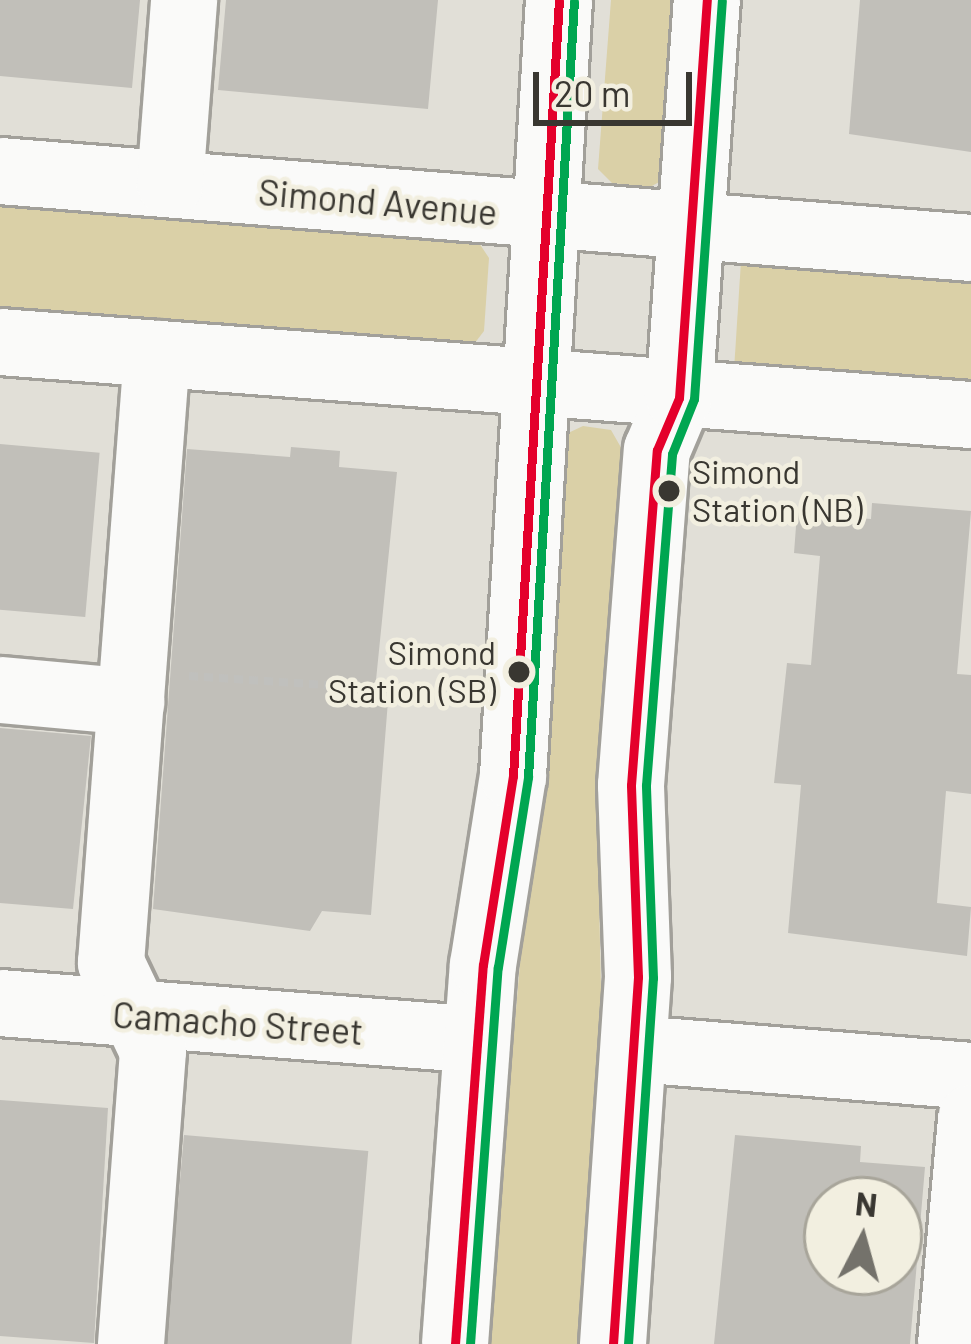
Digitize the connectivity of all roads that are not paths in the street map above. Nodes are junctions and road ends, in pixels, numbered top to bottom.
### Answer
1 (184, 0) edge
2 (559, 0) edge
3 (707, 0) edge
4 (0, 171) edge
5 (170, 184) junction
6 (544, 215) junction
7 (692, 227) junction
8 (971, 248) edge
9 (0, 342) edge
10 (157, 354) junction
11 (531, 386) junction
12 (679, 398) junction
13 (971, 415) edge
14 (133, 675) junction
15 (0, 690) edge
16 (0, 1004) edge
17 (134, 1014) junction
18 (477, 1040) junction
19 (636, 1049) junction
20 (971, 1076) edge
21 (971, 1118) edge
22 (131, 1344) edge
23 (455, 1344) edge
24 (614, 1344) edge
25 (951, 1344) edge

1 - 5 street
2 - 6 street
3 - 7 street
4 - 5 street, Simond Avenue
5 - 6 street, Simond Avenue
6 - 7 street, Simond Avenue
6 - 11 street
7 - 8 street, Simond Avenue
7 - 12 street
9 - 10 street
10 - 11 street
10 - 14 street
11 - 12 street
11 - 18 street
12 - 13 street
12 - 19 street
14 - 15 street
14 - 17 street
16 - 17 street, Camacho Street
17 - 18 street, Camacho Street
17 - 22 street
18 - 23 street
19 - 20 street
19 - 24 street
21 - 25 street

